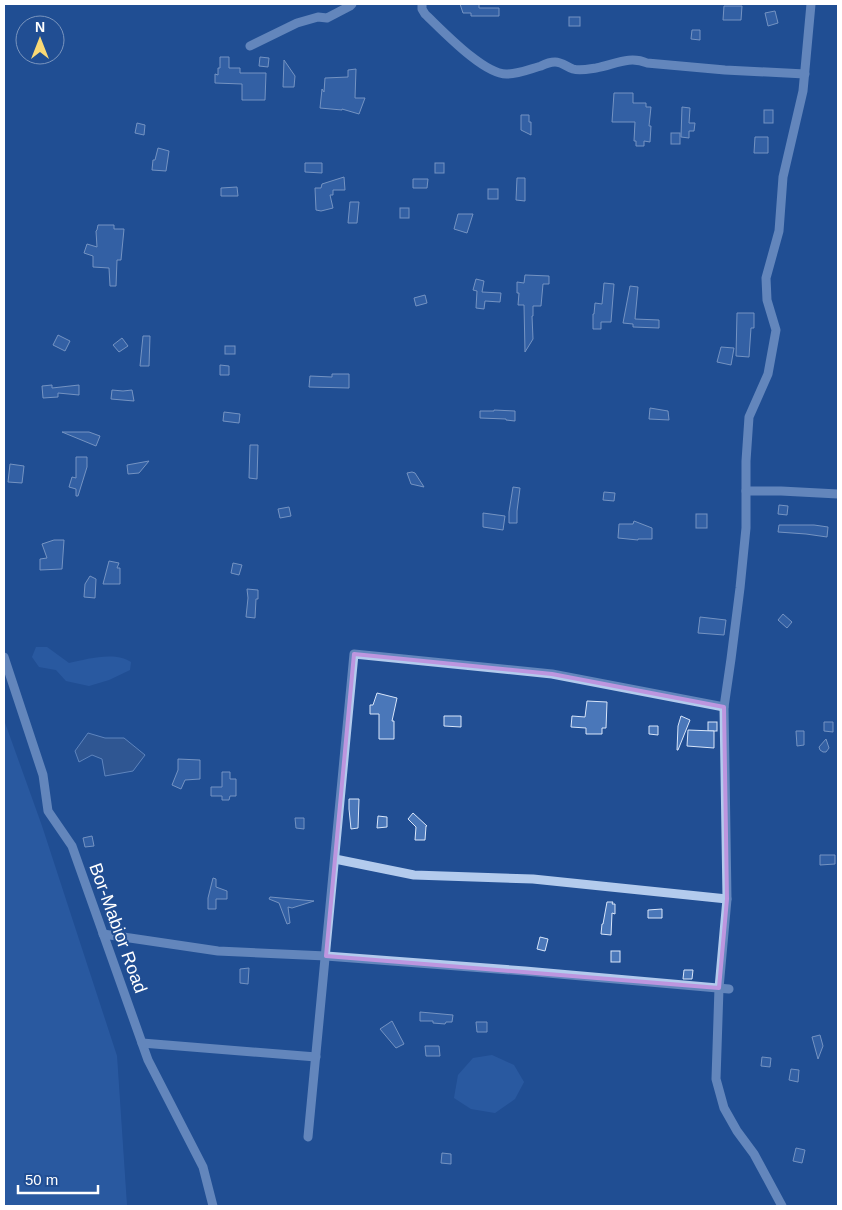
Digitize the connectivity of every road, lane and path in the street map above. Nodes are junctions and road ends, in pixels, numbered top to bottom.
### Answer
1 (352, 4) edge
2 (422, 4) edge
3 (811, 4) edge
4 (250, 46) dead end
5 (805, 74) junction
6 (746, 491) junction
7 (838, 494) edge
8 (4, 657) edge
9 (724, 707) junction
10 (335, 860) junction
11 (728, 899) junction
12 (103, 934) junction
13 (326, 956) junction
14 (719, 988) junction
15 (729, 990) dead end
16 (142, 1042) junction
17 (316, 1057) junction
18 (308, 1137) dead end
19 (213, 1206) edge
20 (782, 1206) edge

1 - 4 street
2 - 5 street
3 - 5 street
5 - 6 street
6 - 7 street
6 - 9 street
8 - 12 street, Bor-Mabior Road
9 - 10 street
9 - 11 street
10 - 11 street
10 - 13 street
11 - 14 street
12 - 13 street
12 - 16 street, Bor-Mabior Road
13 - 14 street
13 - 17 street
14 - 15 street
14 - 20 street
16 - 17 street
16 - 19 street, Bor-Mabior Road
17 - 18 street

